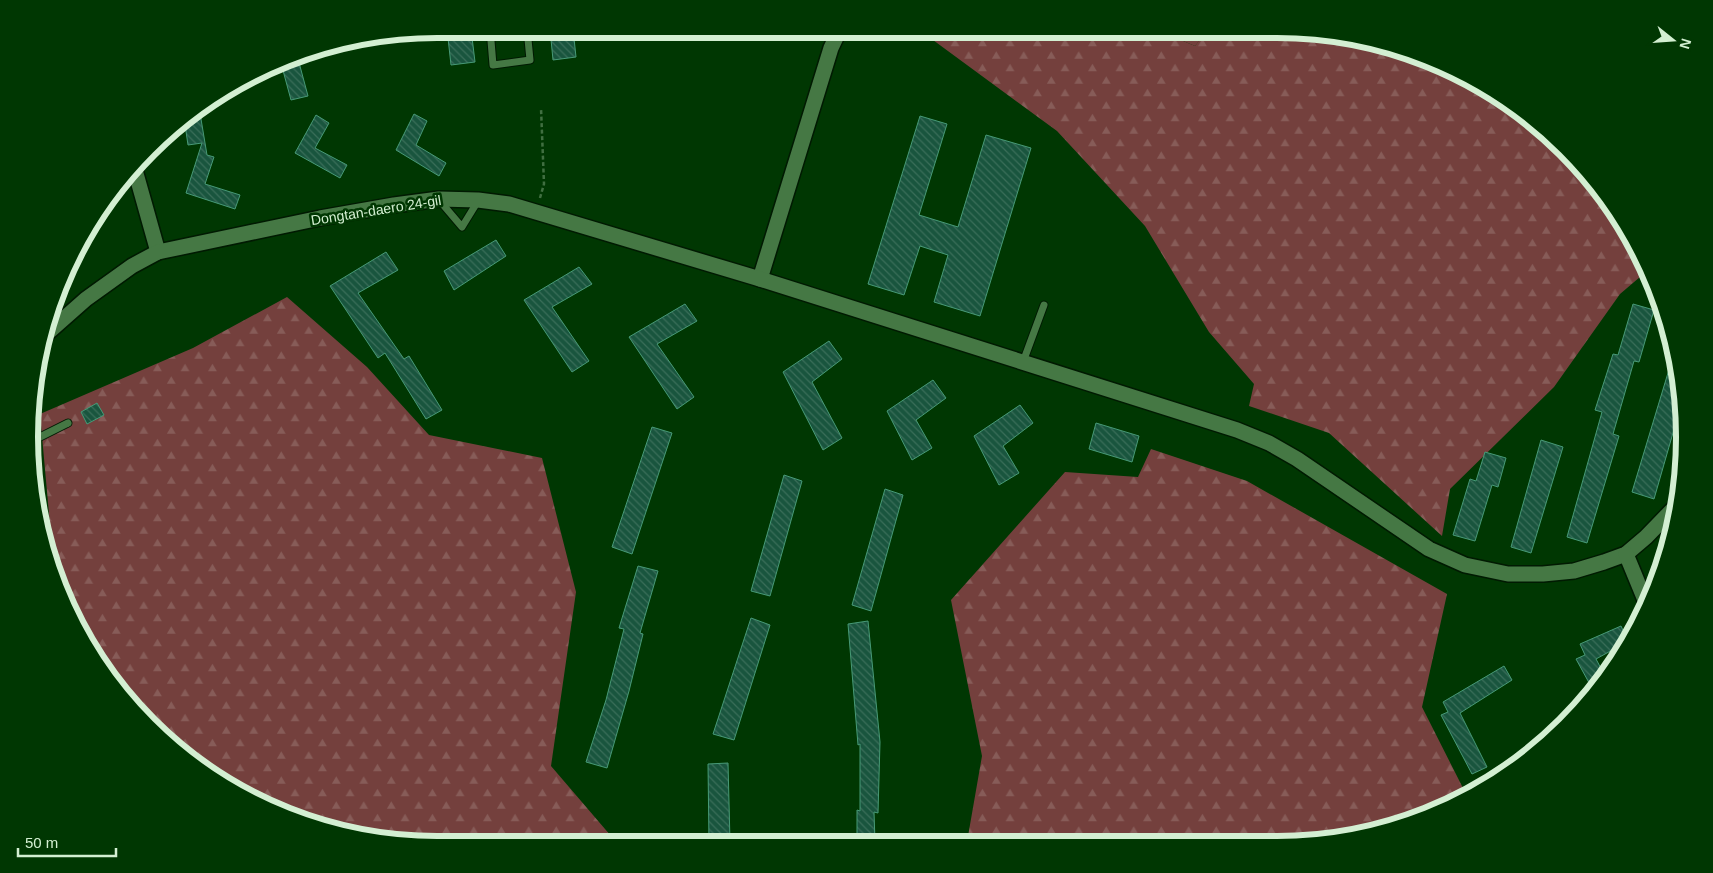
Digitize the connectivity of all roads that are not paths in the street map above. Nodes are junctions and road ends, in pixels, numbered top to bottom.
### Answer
1 (491, 38) edge
2 (528, 38) edge
3 (836, 38) edge
4 (136, 174) edge
5 (438, 199) junction
6 (478, 200) junction
7 (158, 252) junction
8 (760, 279) junction
9 (1044, 305) dead end
10 (52, 329) edge
11 (1023, 363) junction
12 (68, 423) dead end
13 (40, 437) dead end
14 (1668, 513) edge
15 (1626, 554) junction
16 (1643, 594) edge

1 - 2 lane
3 - 8 street
4 - 7 street
5 - 6 street, Dongtan-daero 24-gil
5 - 6 lane
5 - 7 street, Dongtan-daero 24-gil
6 - 8 street, Dongtan-daero 24-gil
7 - 10 street, Dongtan-daero 24-gil
8 - 11 street, Dongtan-daero 24-gil
9 - 11 lane
11 - 15 street, Dongtan-daero 24-gil
12 - 13 lane
14 - 15 street
15 - 16 street

